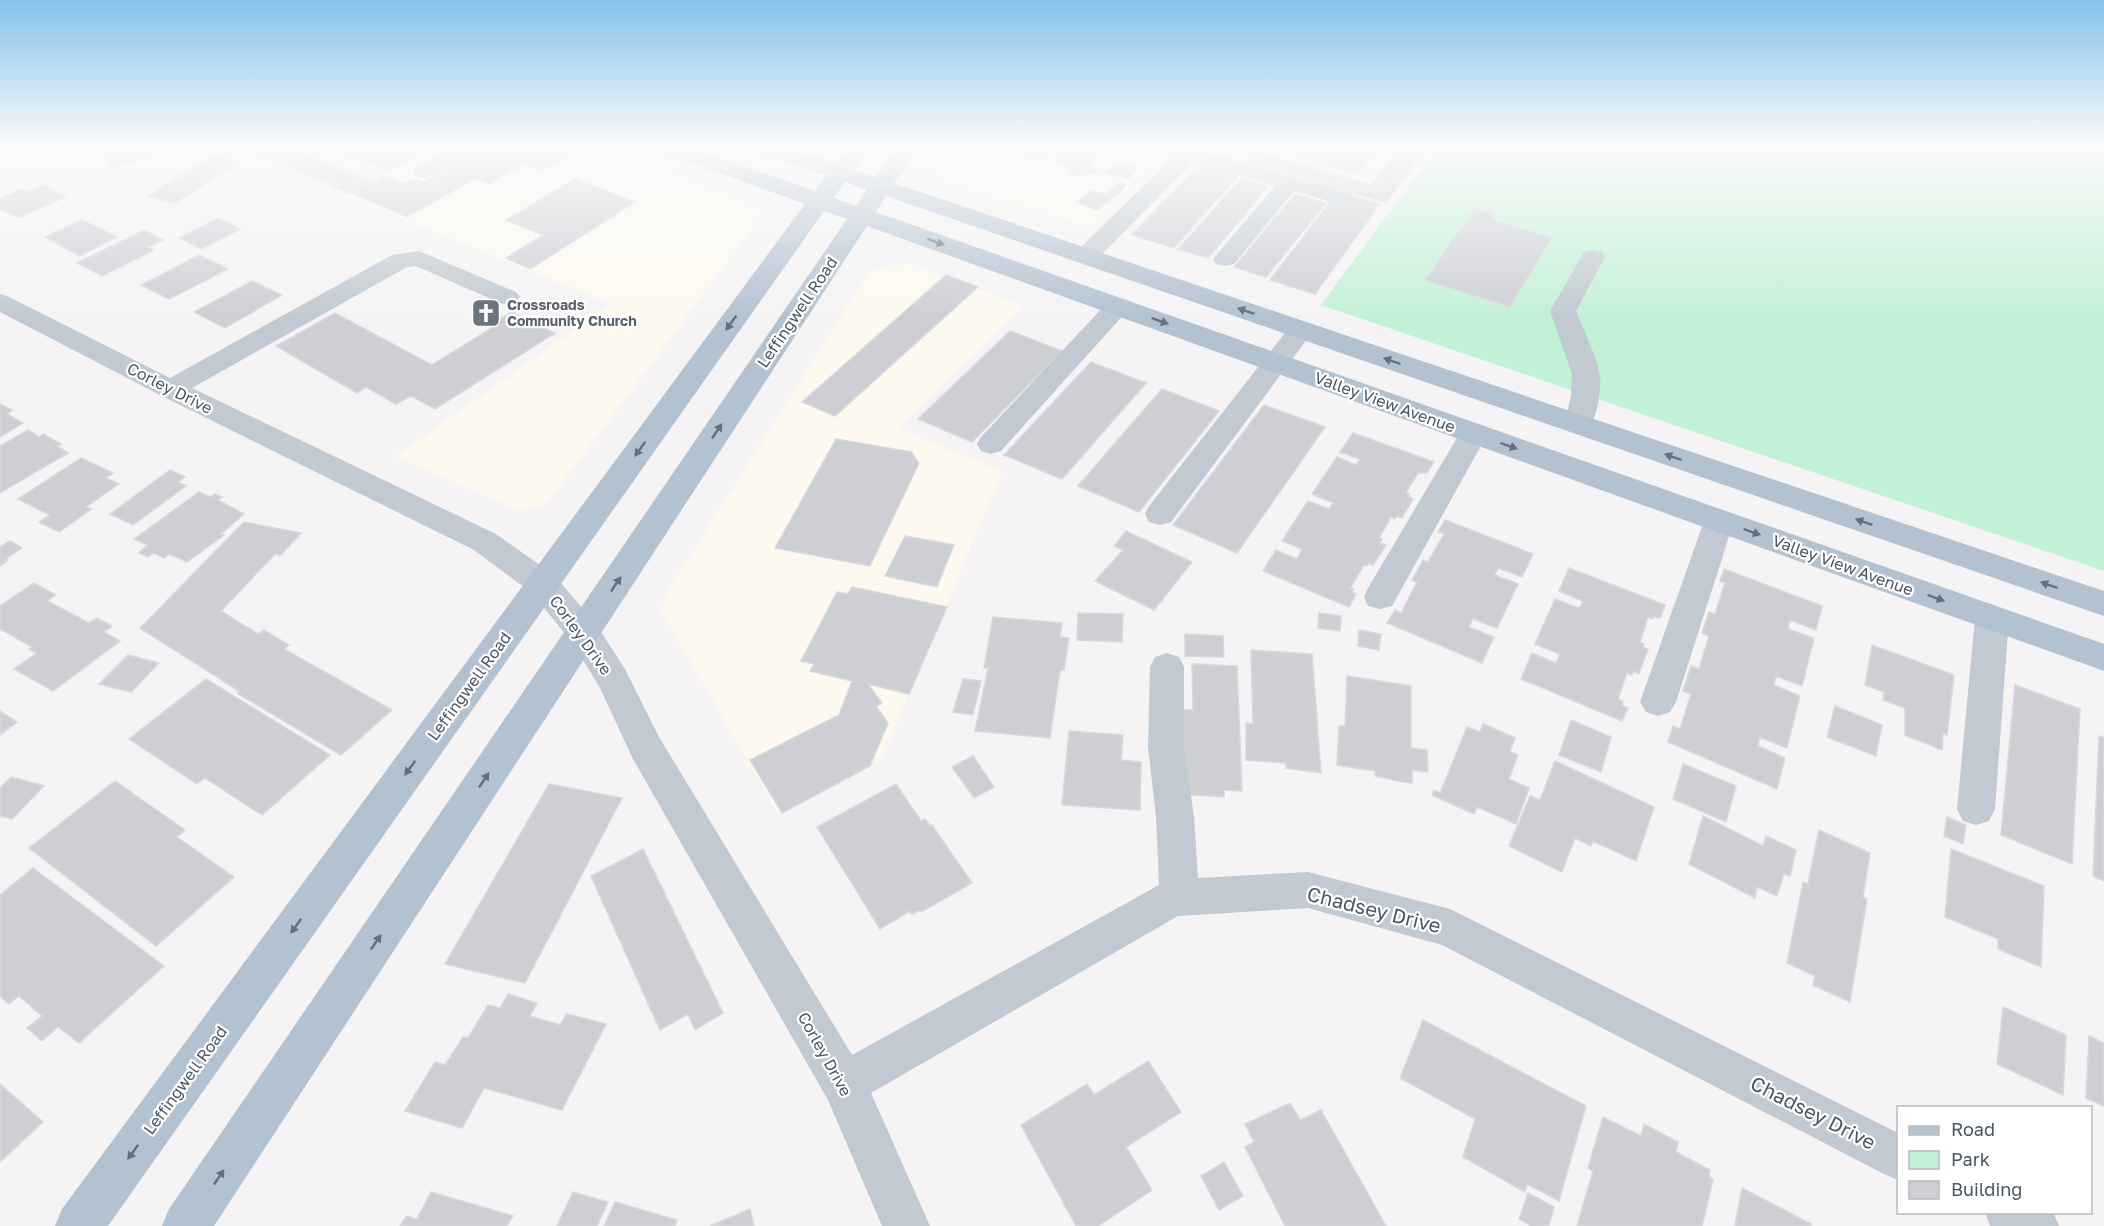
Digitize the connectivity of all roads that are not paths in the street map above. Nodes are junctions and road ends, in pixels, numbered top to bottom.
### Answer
1 (818, 203) edge
2 (827, 203) edge
3 (870, 203) edge
4 (928, 203) edge
5 (1139, 203) edge
6 (1272, 203) edge
7 (862, 215) junction
8 (1086, 256) junction
9 (1593, 257) dead end
10 (1225, 259) dead end
11 (507, 297) dead end
12 (0, 302) edge
13 (1118, 306) junction
14 (1301, 330) junction
15 (1276, 363) junction
16 (170, 389) junction
17 (1578, 424) junction
18 (1473, 433) junction
19 (991, 444) dead end
20 (1160, 514) dead end
21 (1719, 520) junction
22 (543, 584) junction
23 (1380, 597) dead end
24 (2104, 604) edge
25 (1992, 618) junction
26 (583, 632) junction
27 (2104, 658) edge
28 (1167, 666) dead end
29 (1658, 702) dead end
30 (1976, 809) dead end
31 (1180, 898) junction
32 (844, 1084) junction
33 (1897, 1156) edge
34 (2012, 1214) edge
35 (79, 1226) edge
36 (186, 1226) edge
37 (906, 1226) edge
38 (2035, 1226) edge

1 -> 22 main road, Leffingwell Road
2 - 7 main road, Valley View Avenue
3 - 7 main road, Leffingwell Road
4 - 8 main road
5 - 8 street
6 - 10 street
7 -> 13 main road, Valley View Avenue
26 -> 7 main road, Leffingwell Road
14 -> 8 main road
9 - 17 street
11 - 16 street
12 - 16 street, Corley Drive
13 -> 15 main road, Valley View Avenue
13 - 19 street
14 - 15 street
17 -> 14 main road
15 - 18 main road, Valley View Avenue
15 - 20 street
16 - 22 street, Corley Drive
24 -> 17 main road
18 -> 21 main road, Valley View Avenue
18 - 23 street
21 -> 25 main road, Valley View Avenue
21 - 29 street
22 - 26 street, Corley Drive
22 -> 35 main road, Leffingwell Road
25 - 27 main road, Valley View Avenue
25 - 30 street
26 - 32 street, Corley Drive
36 -> 26 main road, Leffingwell Road
28 - 31 street
31 - 32 street, Chadsey Drive
31 - 33 street, Chadsey Drive
32 - 37 street, Corley Drive
34 - 38 street

